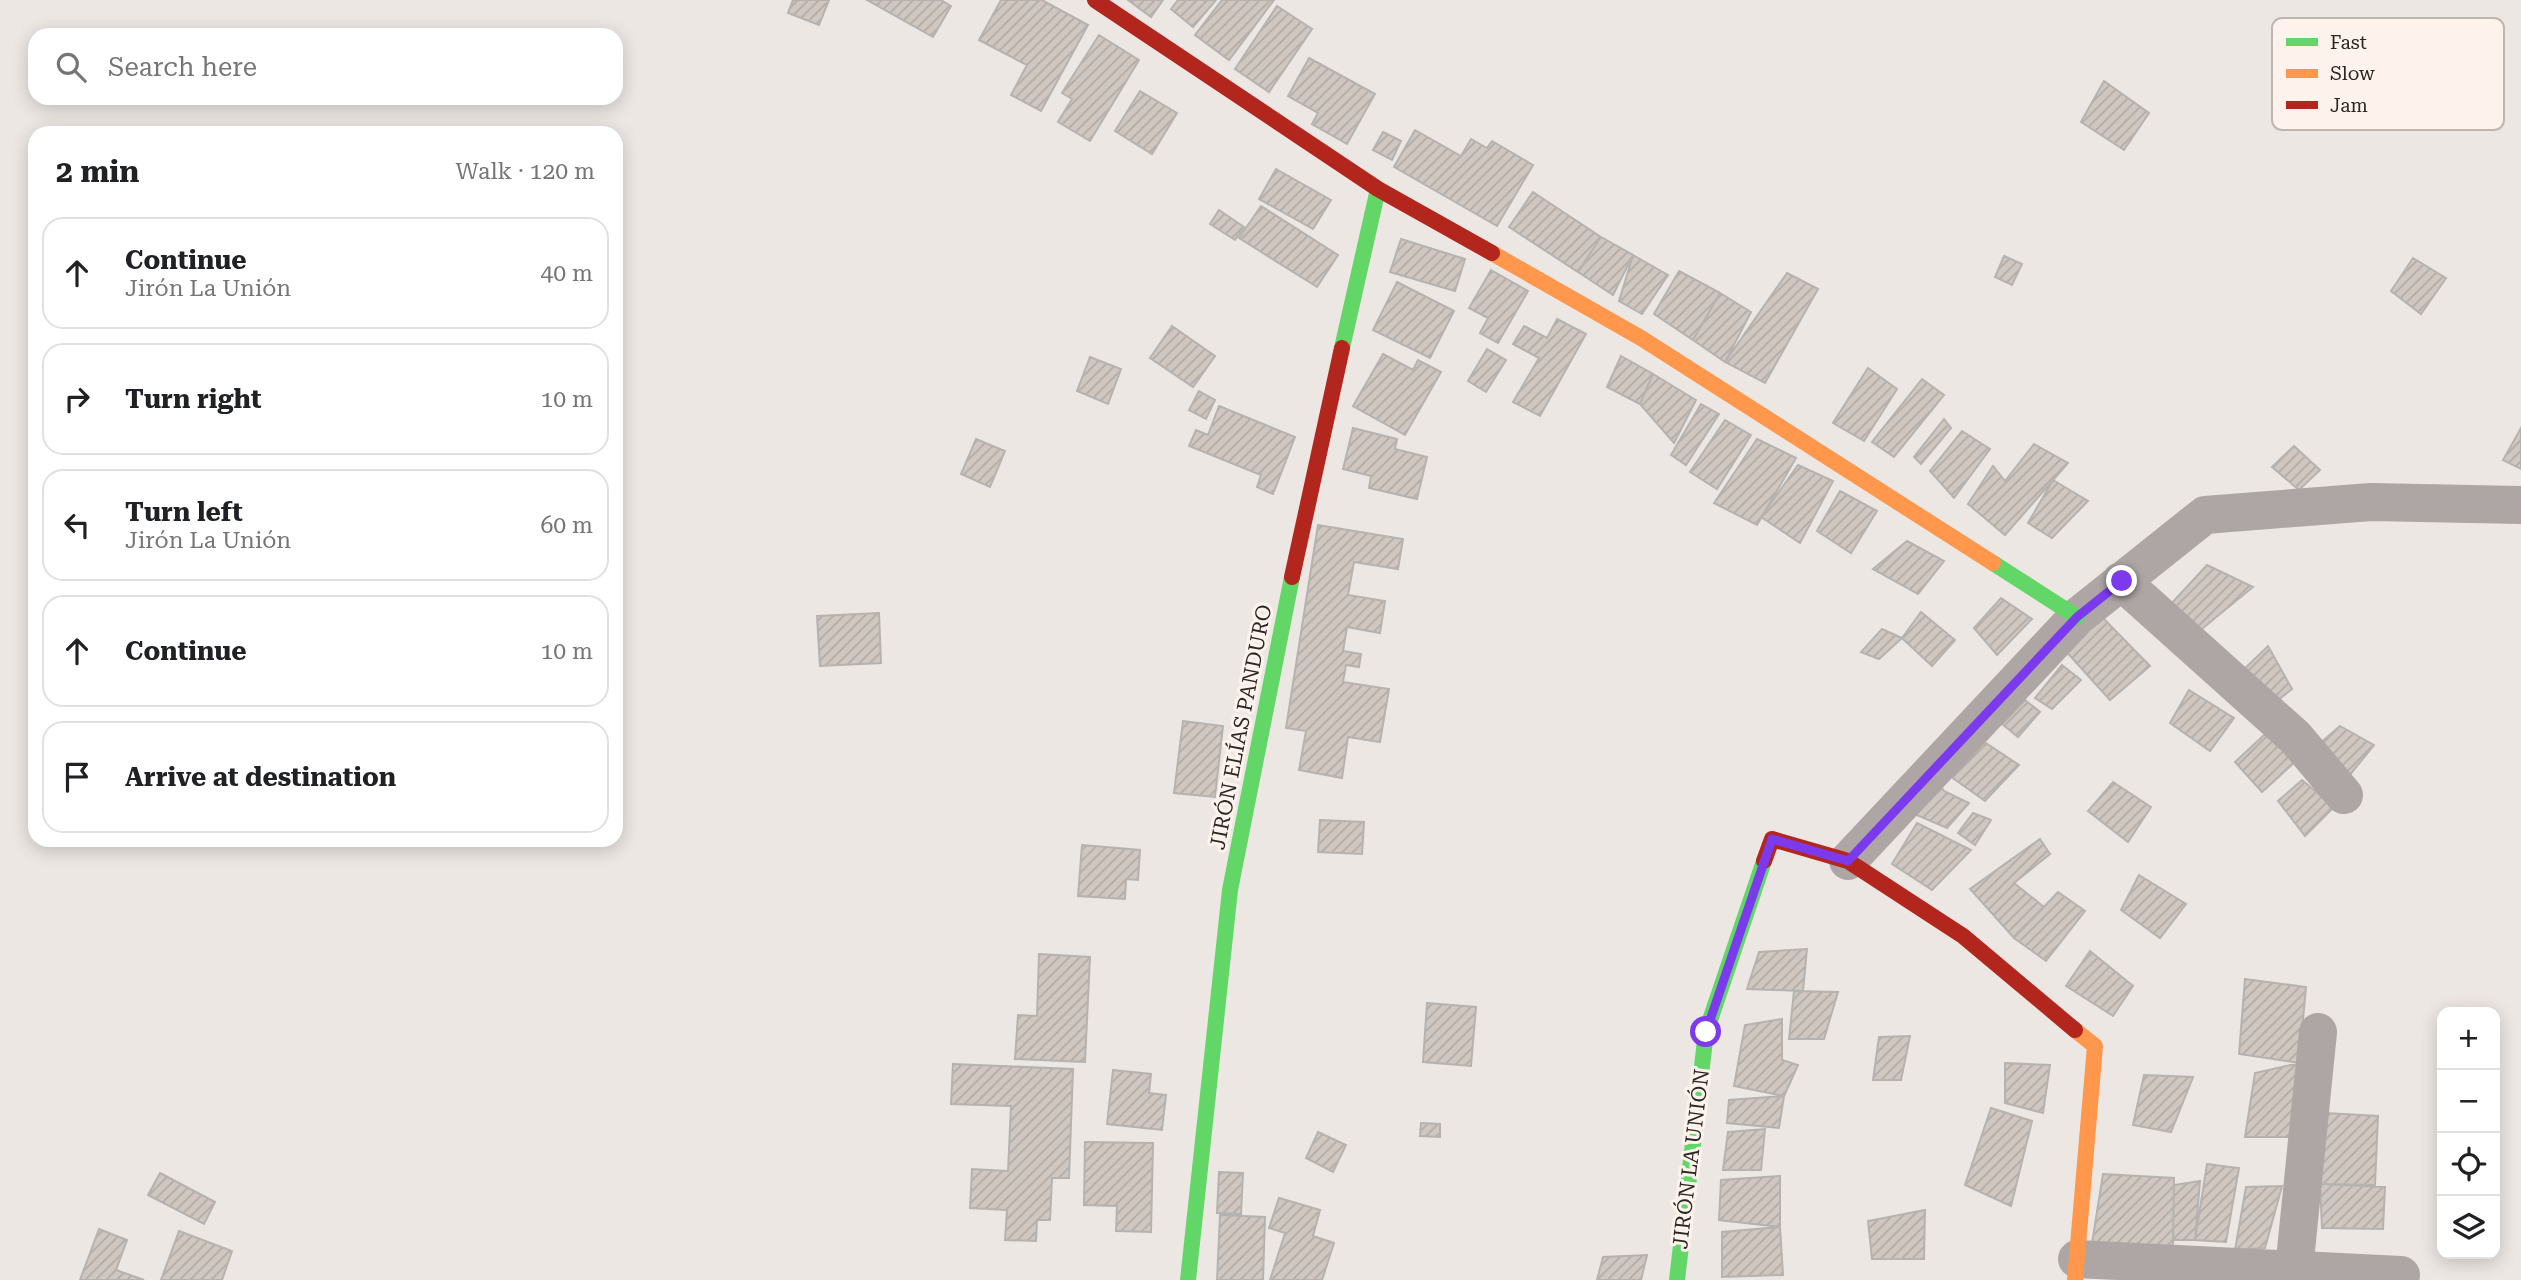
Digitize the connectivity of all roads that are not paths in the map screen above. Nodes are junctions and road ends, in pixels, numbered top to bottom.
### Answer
1 (1095, 0) edge
2 (1378, 189) junction
3 (2521, 505) edge
4 (2122, 581) junction
5 (2077, 617) junction
6 (2344, 795) dead end
7 (1848, 861) junction
8 (2318, 1032) dead end
9 (2294, 1269) junction
10 (2076, 1270) edge
11 (2401, 1275) dead end
12 (1188, 1280) edge
13 (1678, 1280) edge

1 - 2 street
2 - 5 street
2 - 12 street, JIRÓN ELÍAS PANDURO
3 - 4 street
4 - 5 street
4 - 6 street
5 - 7 street
7 - 10 street
7 - 13 street, JIRÓN LA UNIÓN
8 - 9 street
9 - 10 street
9 - 11 street

